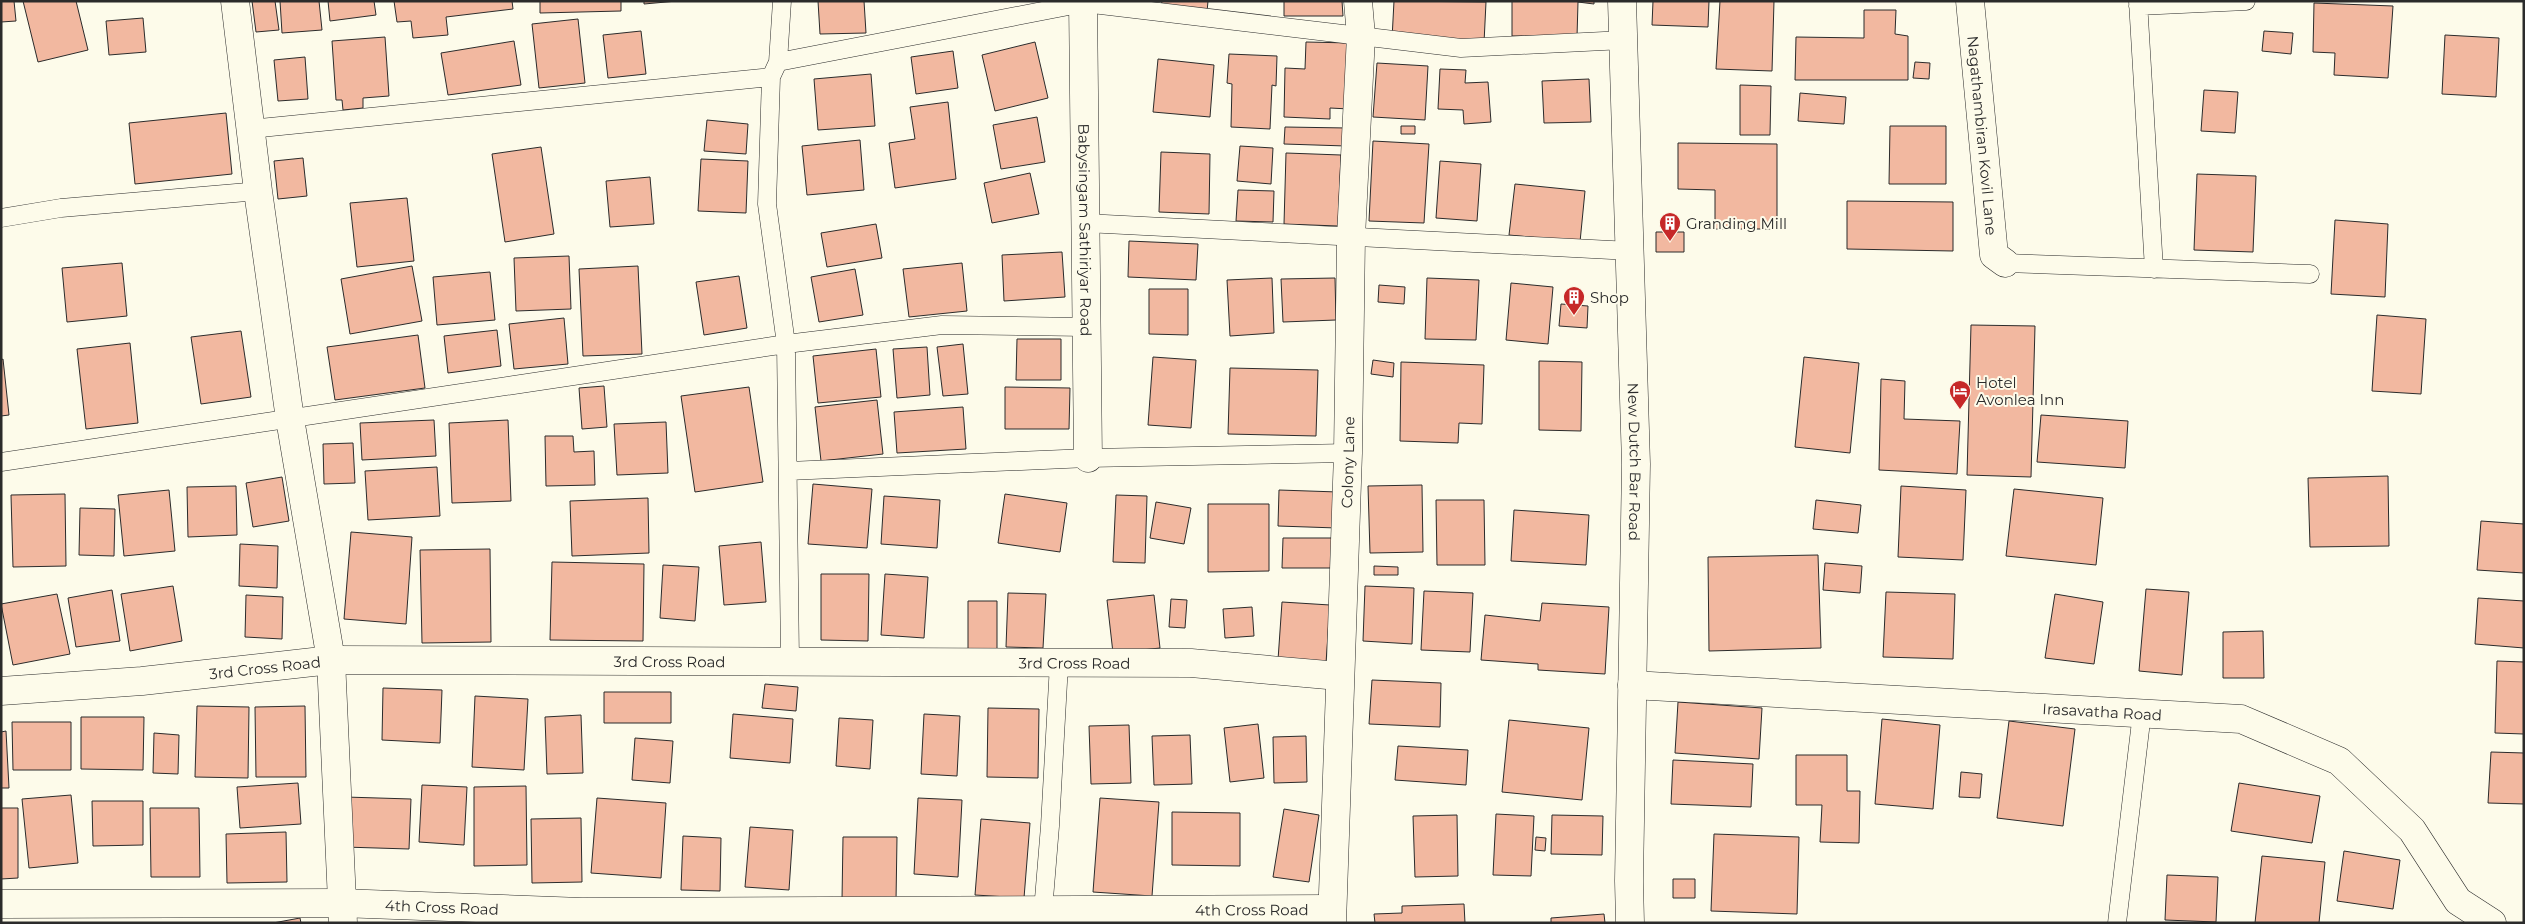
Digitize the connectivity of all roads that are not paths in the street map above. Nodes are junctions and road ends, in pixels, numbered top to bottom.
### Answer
1 (235, 1) edge
2 (782, 1) edge
3 (1358, 1) edge
4 (1622, 1) edge
5 (1970, 1) edge
6 (2246, 1) edge
7 (1084, 2) edge
8 (2138, 4) edge
9 (1361, 36) junction
10 (1624, 40) junction
11 (775, 69) junction
12 (250, 129) junction
13 (258, 191) junction
14 (1, 218) edge
15 (1085, 223) junction
16 (1351, 237) junction
17 (1631, 251) junction
18 (2004, 263) joint
19 (2154, 269) junction
20 (2310, 274) dead end
21 (1085, 327) junction
22 (786, 344) junction
23 (290, 418) junction
24 (1348, 454) junction
25 (1088, 458) junction
26 (1, 462) edge
27 (788, 471) junction
28 (331, 660) junction
29 (790, 660) junction
30 (1058, 664) junction
31 (1339, 676) junction
32 (1632, 685) junction
33 (1, 691) edge
34 (2142, 712) junction
35 (1, 904) edge
36 (1042, 911) junction
37 (341, 913) edge
38 (1332, 916) edge
39 (977, 917) edge
40 (582, 918) edge
41 (1630, 923) edge
42 (2117, 923) edge
43 (2492, 923) edge

1 - 12 street
2 - 11 lane
3 - 9 street, Colony Lane
4 - 10 street, New Dutch Bar Road
5 - 18 street, Nagathambiran Kovil Lane
6 - 8 lane
7 - 9 lane
7 - 11 lane
7 - 15 street, Babysingam Sathiriyar Road
8 - 19 lane
9 - 10 lane
9 - 16 street, Colony Lane
10 - 17 street, New Dutch Bar Road
11 - 12 lane
11 - 22 lane
12 - 13 street
13 - 14 lane
13 - 23 street
15 - 16 lane
15 - 21 street, Babysingam Sathiriyar Road
16 - 17 lane
16 - 24 street, Colony Lane
17 - 32 street, New Dutch Bar Road
18 - 19 lane
19 - 20 lane
21 - 22 lane
21 - 25 street, Babysingam Sathiriyar Road
22 - 23 lane
22 - 27 lane
23 - 26 lane
23 - 28 street
24 - 25 lane
24 - 31 street, Colony Lane
25 - 27 lane
27 - 29 lane
28 - 29 street, 3rd Cross Road
28 - 33 street, 3rd Cross Road
28 - 37 street
29 - 30 street, 3rd Cross Road
30 - 31 street, 3rd Cross Road
30 - 36 lane
31 - 38 street, Colony Lane
32 - 34 street, Irasavatha Road
32 - 41 street, New Dutch Bar Road
34 - 42 lane
34 - 43 street, Irasavatha Road
35 - 37 street, 4th Cross Road
36 - 38 street, 4th Cross Road
36 - 39 street, 4th Cross Road
37 - 40 street, 4th Cross Road
39 - 40 street, 4th Cross Road

